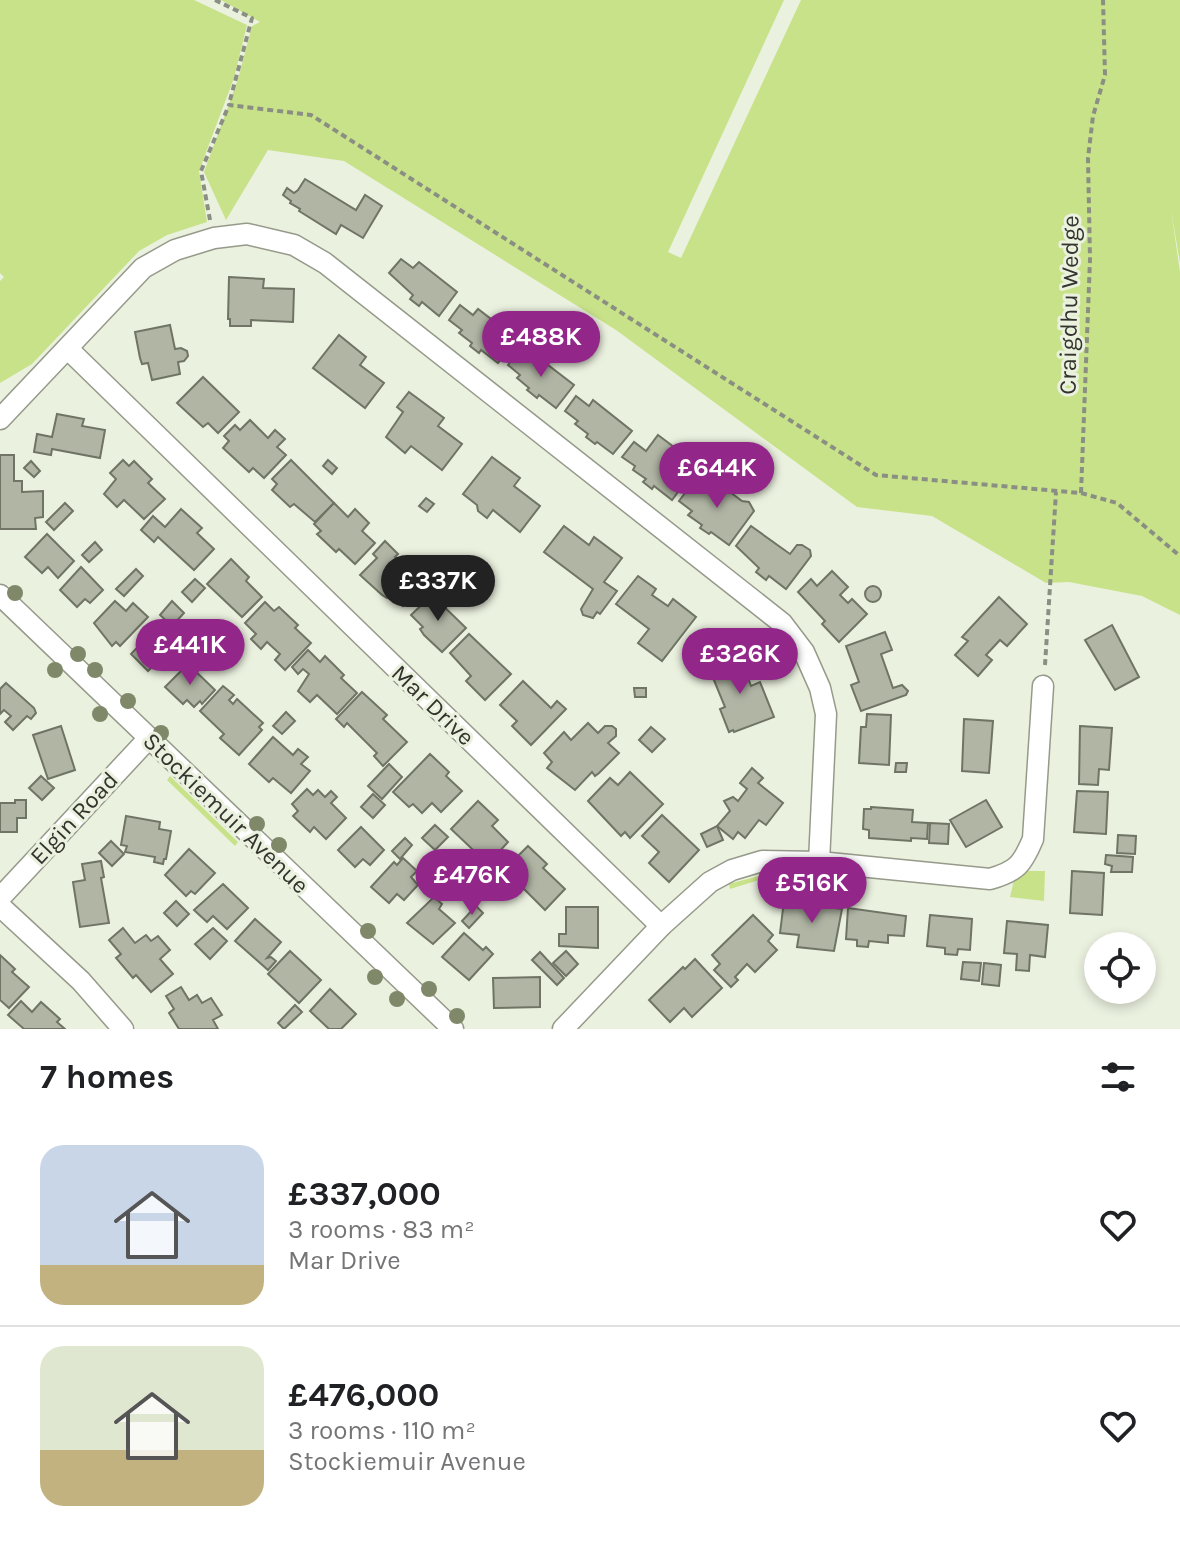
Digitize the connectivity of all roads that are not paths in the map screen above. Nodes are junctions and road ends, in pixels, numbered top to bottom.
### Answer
1 (68, 349) junction
2 (0, 419) edge
3 (0, 595) edge
4 (1043, 682) road end
5 (148, 739) junction
6 (819, 862) junction
7 (0, 898) edge
8 (0, 906) edge
9 (661, 926) junction
10 (123, 1029) edge
11 (453, 1029) edge
12 (563, 1029) edge

1 - 2 street
1 - 6 street
1 - 9 street, Mar Drive
3 - 5 street, Stockiemuir Avenue
4 - 6 street
5 - 7 street, Elgin Road
5 - 11 street, Stockiemuir Avenue
6 - 9 street
8 - 10 street
9 - 12 street

